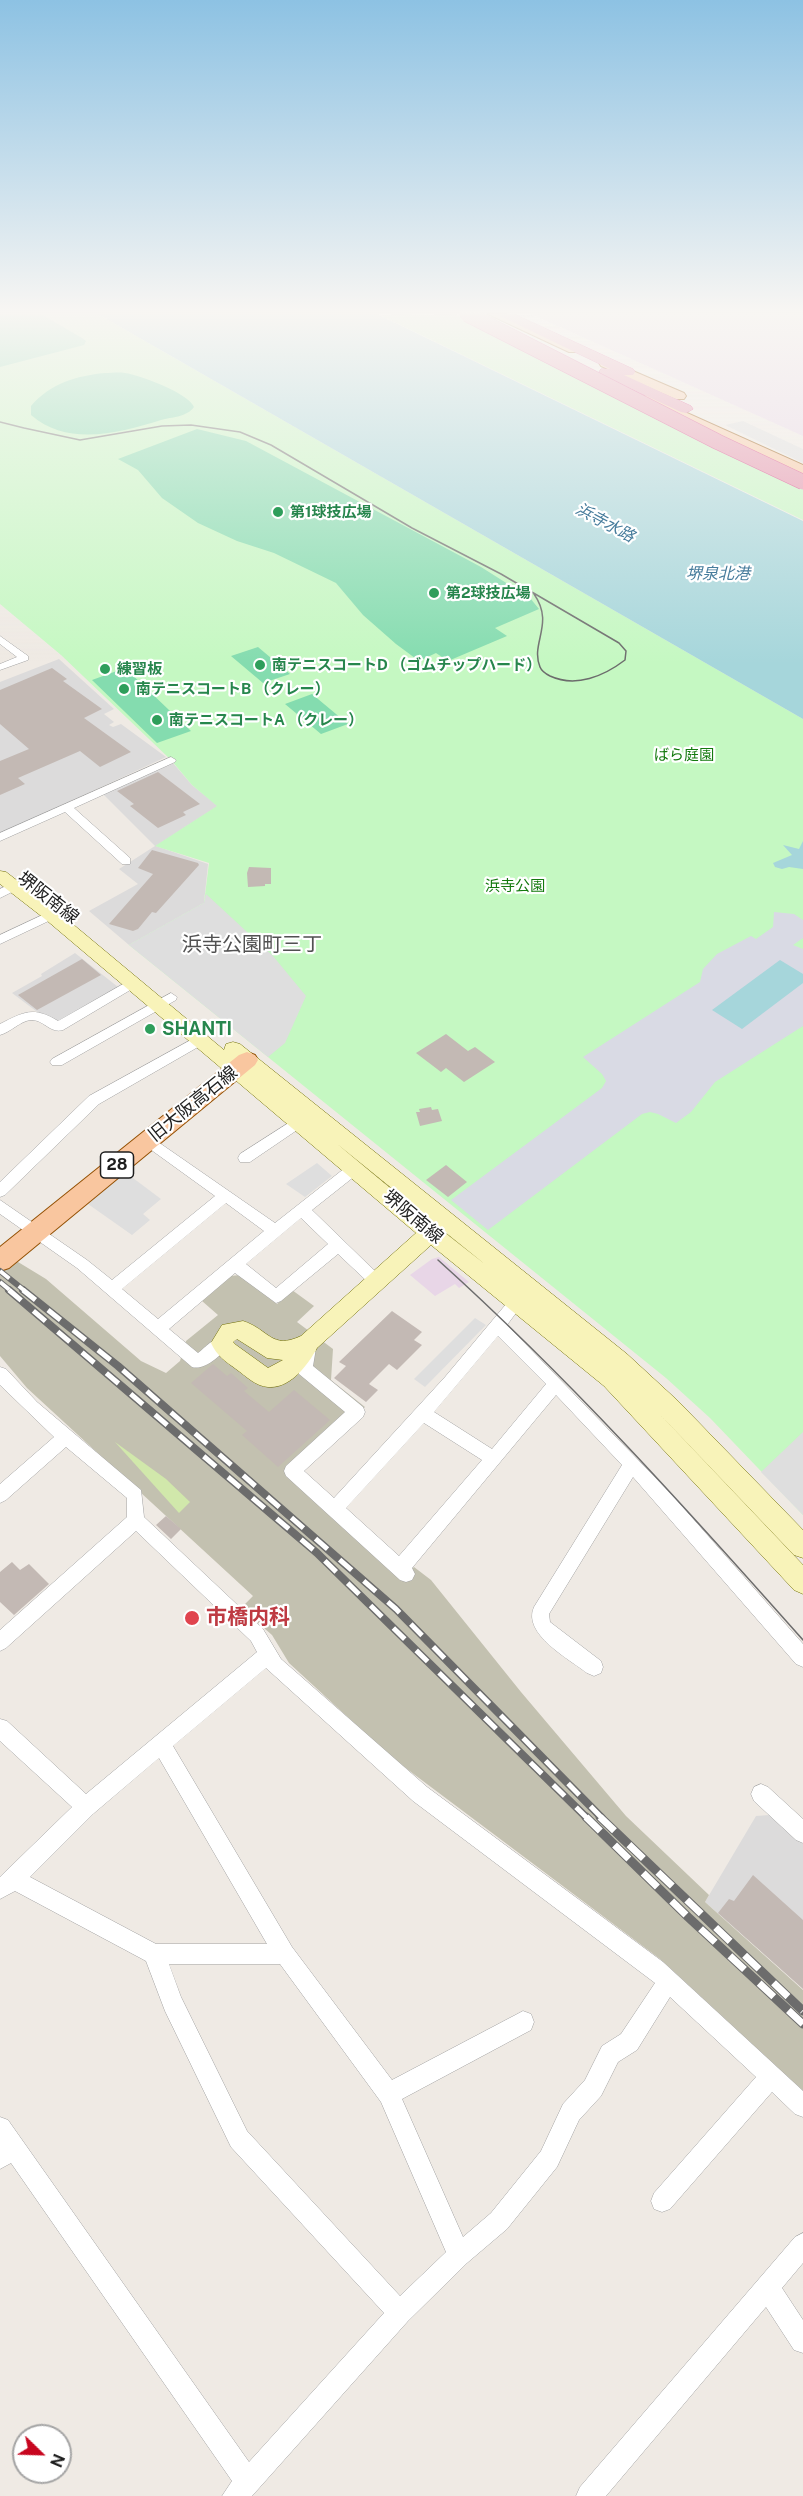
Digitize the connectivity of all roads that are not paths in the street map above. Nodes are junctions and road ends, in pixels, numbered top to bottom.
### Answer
1 (696, 430) edge
2 (711, 430) edge
3 (716, 430) edge
4 (803, 470) edge
5 (803, 475) edge
6 (803, 482) edge
7 (0, 639) edge
8 (12, 649) junction
9 (0, 654) edge
10 (0, 667) edge
11 (171, 760) dead end
12 (66, 807) junction
13 (0, 837) edge
14 (0, 860) edge
15 (126, 861) dead end
16 (5, 885) edge
17 (51, 915) junction
18 (0, 940) edge
19 (132, 983) junction
20 (164, 1001) junction
21 (0, 1030) edge
22 (200, 1040) junction
23 (57, 1062) dead end
24 (240, 1065) junction
25 (298, 1122) junction
26 (148, 1140) junction
27 (245, 1158) dead end
28 (355, 1168) junction
29 (0, 1191) edge
30 (226, 1195) junction
31 (0, 1206) edge
32 (302, 1210) junction
33 (437, 1226) junction
34 (275, 1231) junction
35 (36, 1232) junction
36 (338, 1245) junction
37 (0, 1261) edge
38 (236, 1264) junction
39 (376, 1281) junction
40 (112, 1289) junction
41 (517, 1302) junction
42 (498, 1327) junction
43 (159, 1328) junction
44 (222, 1342) joint
45 (309, 1342) junction
46 (0, 1374) edge
47 (556, 1384) junction
48 (423, 1413) junction
49 (67, 1436) junction
50 (493, 1458) junction
51 (632, 1464) junction
52 (0, 1495) edge
53 (334, 1509) junction
54 (136, 1520) junction
55 (803, 1547) edge
56 (803, 1582) edge
57 (0, 1642) edge
58 (268, 1654) junction
59 (803, 1658) edge
60 (594, 1667) dead end
61 (0, 1728) edge
62 (161, 1744) junction
63 (761, 1794) dead end
64 (86, 1807) junction
65 (803, 1833) edge
66 (7, 1884) edge
67 (154, 1954) junction
68 (285, 1954) junction
69 (669, 1980) junction
70 (523, 2022) dead end
71 (771, 2076) junction
72 (389, 2094) junction
73 (803, 2106) edge
74 (4, 2144) edge
75 (662, 2201) dead end
76 (803, 2245) edge
77 (459, 2255) junction
78 (767, 2288) junction
79 (400, 2313) junction
80 (803, 2341) edge
81 (241, 2488) edge
82 (589, 2496) edge

1 - 6 highway, bridge
2 - 5 highway
3 - 4 main road
7 - 8 street
8 - 9 street
8 - 10 street
11 - 12 street
12 - 13 street
12 - 15 street
14 - 20 main road, 堺阪南線
16 - 17 main road, 堺阪南線
17 - 18 street
17 - 19 main road, 堺阪南線
19 - 20 main road, 堺阪南線
19 - 21 street
20 - 22 main road, 堺阪南線
20 - 23 street
20 - 24 main road, 堺阪南線
22 - 24 main road, 堺阪南線
22 - 29 street
24 - 25 main road, 堺阪南線
24 - 26 main road, 旧大阪高石線 / 28
24 - 33 main road, 堺阪南線
25 - 27 street
25 - 28 main road, 堺阪南線
26 - 30 street
26 - 35 main road, 旧大阪高石線 / 28
28 - 32 street
28 - 33 main road, 堺阪南線
30 - 34 street
30 - 40 street
31 - 35 street
32 - 34 street
32 - 36 street
33 - 39 main road
33 - 41 main road, 堺阪南線
33 - 55 main road, 堺阪南線
34 - 38 street
35 - 37 main road, 旧大阪高石線 / 28
35 - 40 street
36 - 38 street
36 - 39 street
38 - 43 street
39 - 45 main road
40 - 43 street
41 - 42 street
41 - 56 main road, 堺阪南線
42 - 47 street
42 - 48 street
43 - 44 street
44 - 45 main road
45 - 53 street
46 - 49 street
47 - 50 street
47 - 51 street
48 - 50 street
48 - 53 street
49 - 52 street
49 - 54 street
50 - 53 street
51 - 59 street
51 - 60 street
54 - 57 street
54 - 58 street
58 - 62 street
58 - 69 street
61 - 64 street
62 - 64 street
62 - 68 street
63 - 65 street
64 - 66 street
66 - 67 street
67 - 68 street
67 - 79 street
68 - 72 street
69 - 71 street
69 - 77 street
70 - 72 street
71 - 73 street
71 - 75 street
72 - 77 street
74 - 81 street
76 - 78 street
77 - 79 street
78 - 80 street
78 - 82 street
79 - 81 street

